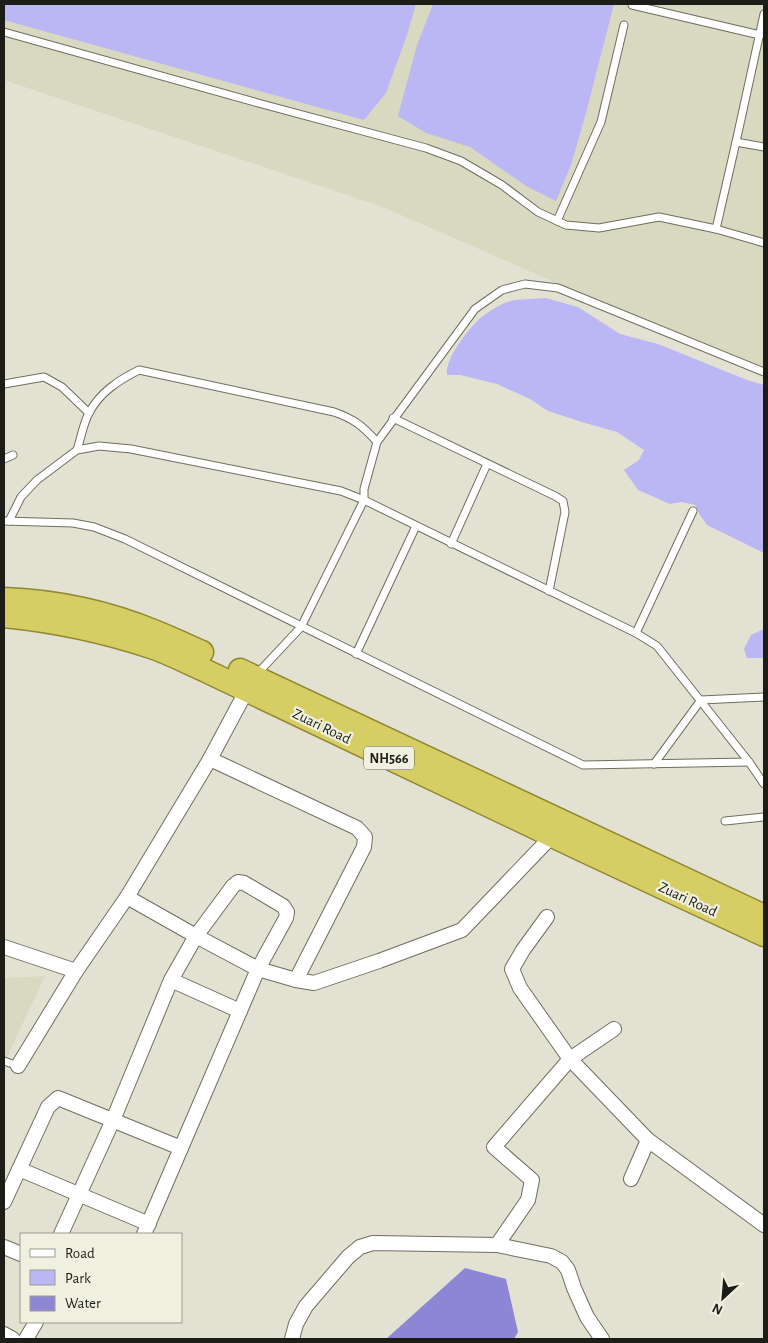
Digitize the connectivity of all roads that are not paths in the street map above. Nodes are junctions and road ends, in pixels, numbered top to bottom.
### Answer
1 (632, 4) edge
2 (764, 14) edge
3 (624, 25) dead end
4 (4, 32) edge
5 (760, 35) junction
6 (736, 142) junction
7 (764, 148) edge
8 (556, 221) junction
9 (716, 229) junction
10 (764, 243) edge
11 (764, 372) edge
12 (4, 384) edge
13 (89, 413) junction
14 (393, 418) junction
15 (377, 442) junction
16 (77, 450) junction
17 (13, 455) dead end
18 (4, 459) edge
19 (487, 464) junction
20 (364, 500) junction
21 (693, 511) dead end
22 (6, 521) edge
23 (416, 526) junction
24 (451, 544) junction
25 (549, 592) junction
26 (4, 599) edge
27 (4, 616) edge
28 (301, 627) junction
29 (636, 633) junction
30 (356, 654) junction
31 (250, 683) junction
32 (764, 697) edge
33 (701, 700) junction
34 (210, 759) junction
35 (749, 762) junction
36 (654, 764) junction
37 (763, 781) edge
38 (764, 817) edge
39 (725, 821) dead end
40 (552, 836) junction
41 (127, 897) junction
42 (764, 916) edge
43 (547, 917) dead end
44 (764, 934) edge
45 (196, 936) junction
46 (4, 947) edge
47 (258, 969) junction
48 (76, 971) junction
49 (172, 980) junction
50 (296, 980) junction
51 (240, 1011) junction
52 (614, 1029) dead end
53 (570, 1058) junction
54 (4, 1061) edge
55 (18, 1066) joint
56 (113, 1120) junction
57 (648, 1140) junction
58 (181, 1148) junction
59 (19, 1169) junction
60 (631, 1179) dead end
61 (80, 1194) junction
62 (4, 1202) edge
63 (764, 1225) edge
64 (147, 1229) edge
65 (61, 1233) edge
66 (497, 1245) junction
67 (4, 1247) edge
68 (20, 1254) edge
69 (35, 1323) edge
70 (4, 1334) edge
71 (13, 1339) edge
72 (26, 1339) edge
73 (292, 1339) edge
74 (602, 1339) edge

1 - 5 lane
2 - 5 lane
3 - 8 lane
4 - 8 lane
5 - 6 lane
6 - 7 lane
6 - 9 lane
8 - 9 lane
9 - 10 lane
11 - 14 lane
12 - 13 lane
13 - 15 lane
13 - 16 lane
14 - 15 lane
14 - 19 lane
15 - 20 lane
16 - 20 lane
16 - 22 lane
17 - 18 lane
19 - 24 lane
19 - 25 lane
20 - 23 lane
20 - 28 lane
21 - 29 lane
22 - 28 lane
23 - 24 lane
23 - 30 lane
24 - 25 lane
25 - 29 lane
26 - 31 highway, Zuari Road / NH566
27 - 31 highway, Zuari Road / NH566
28 - 30 lane
28 - 31 lane
29 - 33 lane
30 - 36 lane
31 - 34 street
31 - 40 highway, Zuari Road / NH566
31 - 42 highway, Zuari Road / NH566
32 - 33 lane
33 - 35 lane
33 - 36 lane
34 - 41 street
34 - 50 street
35 - 36 lane
35 - 37 lane
38 - 39 lane
40 - 44 highway, Zuari Road / NH566
40 - 50 street
41 - 45 street
41 - 48 street
43 - 53 street
45 - 47 street
45 - 47 street
45 - 49 street
46 - 48 street
47 - 50 street
47 - 51 street
48 - 55 street
49 - 51 street
49 - 56 street
51 - 58 street
52 - 53 street
53 - 57 street
53 - 66 street
54 - 55 lane
56 - 58 street
56 - 59 street
56 - 61 street
57 - 60 street
57 - 63 street
58 - 64 street
59 - 61 street
59 - 62 street
61 - 64 street
61 - 65 street
66 - 73 street
66 - 74 street
67 - 68 street
69 - 72 street
70 - 71 street

